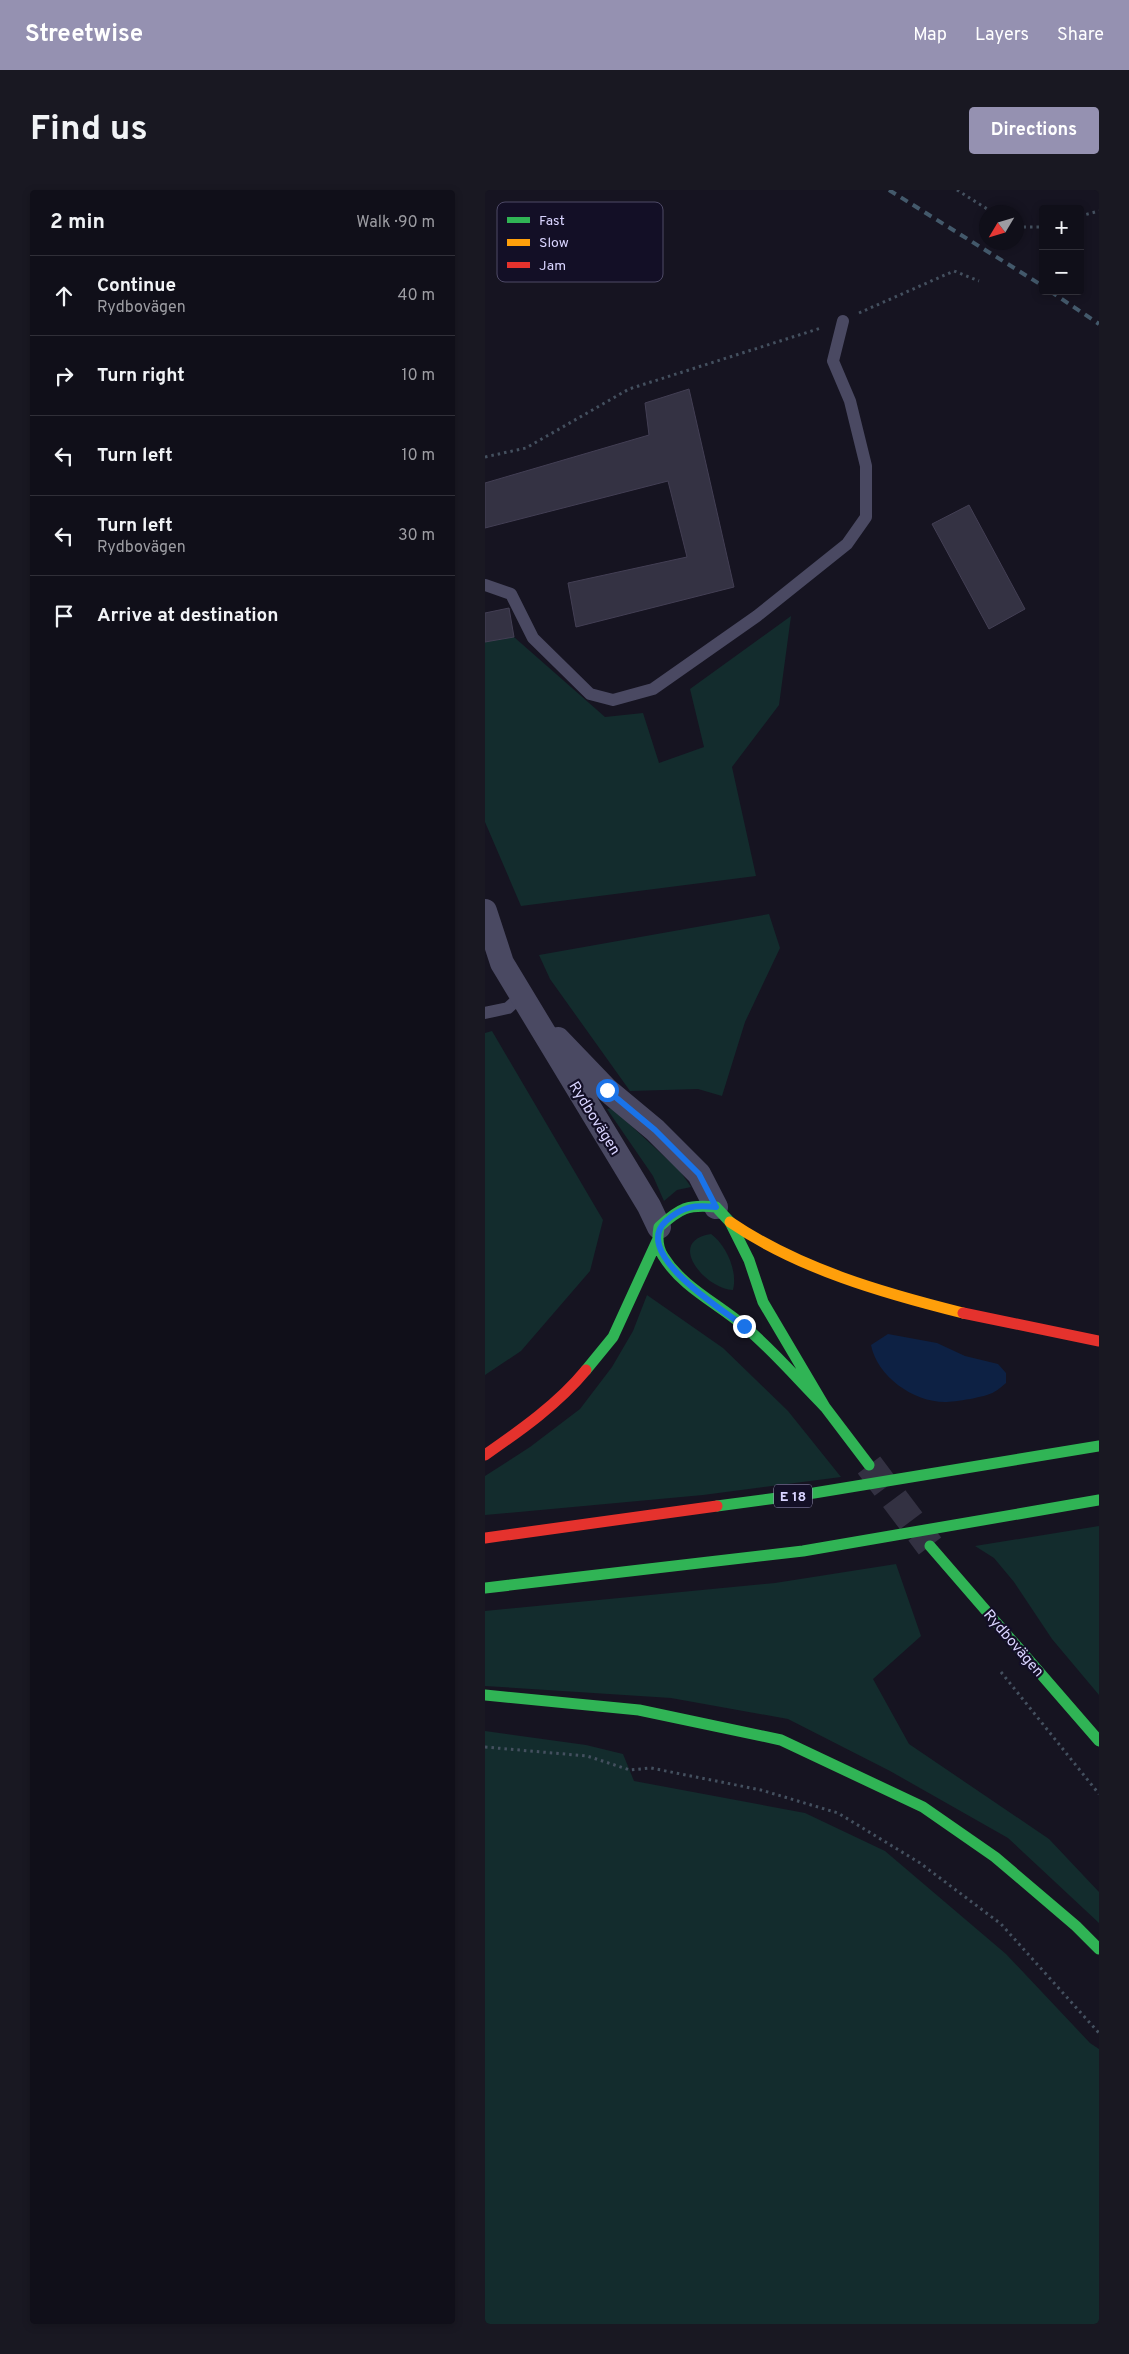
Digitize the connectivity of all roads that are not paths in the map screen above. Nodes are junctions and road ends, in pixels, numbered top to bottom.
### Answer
1 (843, 321) road end
2 (485, 585) edge
3 (485, 911) edge
4 (525, 1003) junction
5 (485, 1013) edge
6 (723, 1214) junction
7 (658, 1234) junction
8 (1099, 1341) edge
9 (825, 1407) junction
10 (1099, 1446) edge
11 (485, 1454) edge
12 (869, 1465) tunnel mouth
13 (1099, 1500) edge
14 (485, 1538) edge
15 (930, 1546) tunnel mouth
16 (485, 1588) edge
17 (485, 1695) edge
18 (1099, 1741) edge
19 (1099, 1949) edge

1 - 2 lane
3 - 4 street, Rydbovägen
4 - 5 lane
4 - 6 street, Rydbovägen
4 - 7 street, Rydbovägen
6 - 7 main road
6 - 8 main road
6 - 9 main road, Rydbovägen
7 - 9 main road, Rydbovägen
7 - 11 main road
9 - 12 main road, Rydbovägen
10 - 14 main road, E 18
13 - 16 main road
15 - 18 main road, Rydbovägen
17 - 19 main road

